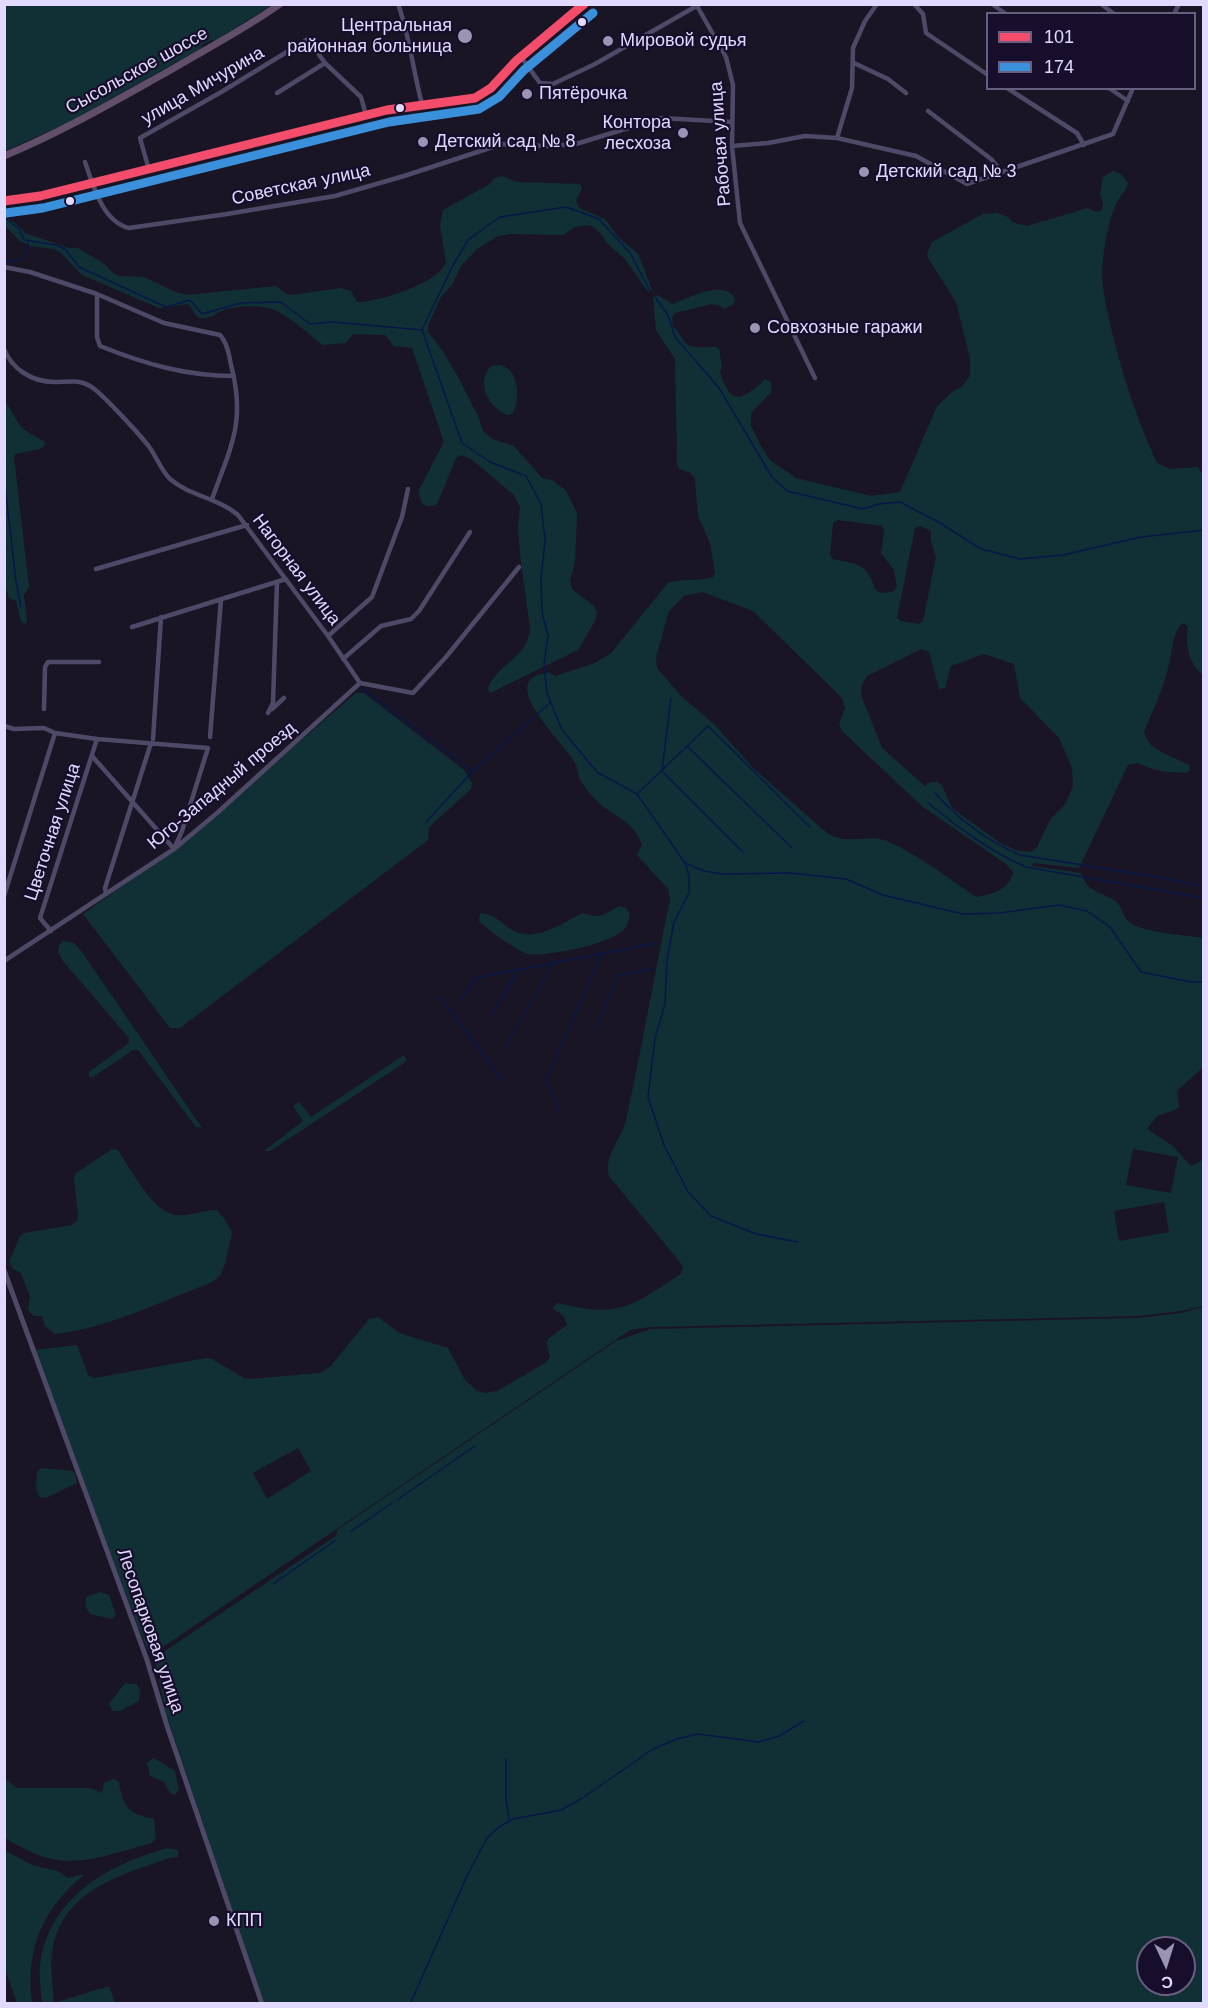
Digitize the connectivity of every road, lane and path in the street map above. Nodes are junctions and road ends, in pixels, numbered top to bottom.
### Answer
1 (280, 4) edge
2 (398, 4) edge
3 (585, 4) edge
4 (877, 4) edge
5 (914, 4) edge
6 (698, 5) edge
7 (521, 57) junction
8 (325, 63) junction
9 (854, 63) junction
10 (986, 74) edge
11 (1010, 90) edge
12 (1112, 90) edge
13 (1132, 90) edge
14 (277, 93) dead end
15 (906, 93) dead end
16 (1128, 101) junction
17 (422, 104) junction
18 (928, 111) dead end
19 (366, 115) junction
20 (732, 122) junction
21 (837, 138) junction
22 (1084, 145) junction
23 (732, 146) junction
24 (4, 156) edge
25 (85, 162) dead end
26 (149, 170) junction
27 (1002, 172) junction
28 (92, 183) junction
29 (4, 201) edge
30 (4, 267) edge
31 (98, 294) junction
32 (4, 349) edge
33 (234, 376) junction
34 (815, 378) dead end
35 (408, 489) dead end
36 (212, 499) junction
37 (247, 525) junction
38 (470, 532) dead end
39 (519, 567) dead end
40 (96, 569) dead end
41 (286, 579) junction
42 (277, 582) junction
43 (221, 599) junction
44 (161, 618) junction
45 (132, 627) dead end
46 (328, 636) junction
47 (343, 659) junction
48 (99, 662) dead end
49 (360, 683) junction
50 (284, 698) dead end
51 (44, 709) dead end
52 (4, 726) edge
53 (55, 733) junction
54 (210, 737) dead end
55 (97, 739) junction
56 (152, 741) junction
57 (92, 756) junction
58 (132, 802) junction
59 (174, 849) junction
60 (106, 893) junction
61 (4, 896) edge
62 (51, 931) junction
63 (4, 961) edge
64 (4, 1270) edge
65 (262, 2004) edge

1 - 24 highway, Сысольское шоссе
2 - 17 street
3 - 7 main road
4 - 9 street
5 - 10 street
6 - 7 street
6 - 20 street, Рабочая улица
7 - 17 main road
8 - 14 street
8 - 19 street
8 - 26 street, улица Мичурина
9 - 15 street
9 - 21 street
11 - 22 street
12 - 16 street
13 - 16 street
16 - 22 street
17 - 19 main road
18 - 27 street
19 - 26 main road
20 - 23 street, Рабочая улица
20 - 28 street, Советская улица
21 - 23 street
21 - 27 street
22 - 27 street
23 - 34 street, Рабочая улица
25 - 28 street, Советская улица
26 - 28 main road
28 - 29 main road
30 - 31 street
31 - 33 street
31 - 33 street
32 - 36 street, Нагорная улица
33 - 36 street
35 - 46 street
36 - 37 street, Нагорная улица
37 - 40 street
37 - 41 street, Нагорная улица
38 - 47 street
39 - 49 street
41 - 42 street
41 - 46 street, Нагорная улица
42 - 43 street
42 - 50 street
43 - 44 street
43 - 54 street
44 - 45 street
44 - 56 street
46 - 47 street, Нагорная улица
47 - 49 street, Нагорная улица
48 - 51 street
49 - 59 street, Юго-Западный проезд
52 - 53 street
53 - 55 street
53 - 61 street
55 - 56 street
55 - 57 street, Цветочная улица
56 - 58 street
56 - 59 street
57 - 58 street
57 - 62 street, Цветочная улица
58 - 59 street
58 - 60 street
59 - 60 street, Юго-Западный проезд
60 - 62 street, Юго-Западный проезд
62 - 63 street, Юго-Западный проезд
64 - 65 street, Лесопарковая улица

